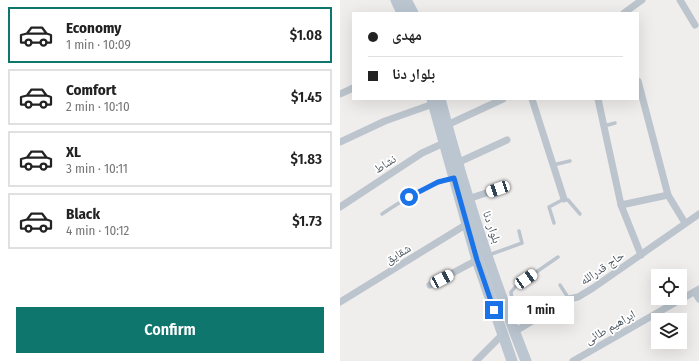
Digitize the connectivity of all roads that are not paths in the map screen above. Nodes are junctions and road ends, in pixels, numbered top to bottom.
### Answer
1 (396, 0) edge
2 (406, 0) edge
3 (642, 0) edge
4 (680, 0) edge
5 (402, 12) edge
6 (412, 12) edge
7 (625, 12) edge
8 (695, 25) dead end
9 (639, 85) edge
10 (352, 88) edge
11 (340, 94) edge
12 (501, 100) edge
13 (532, 100) edge
14 (598, 100) edge
15 (435, 101) edge
16 (615, 123) dead end
17 (447, 125) junction
18 (604, 126) junction
19 (507, 140) dead end
20 (340, 142) edge
21 (444, 143) junction
22 (570, 161) dead end
23 (458, 163) junction
24 (553, 165) junction
25 (454, 178) junction
26 (498, 189) dead end
27 (668, 195) junction
28 (468, 199) junction
29 (564, 199) junction
30 (620, 205) junction
31 (340, 207) edge
32 (382, 214) dead end
33 (580, 214) dead end
34 (699, 214) edge
35 (554, 222) dead end
36 (685, 223) junction
37 (467, 224) junction
38 (519, 231) dead end
39 (641, 255) junction
40 (487, 256) junction
41 (558, 258) dead end
42 (477, 260) junction
43 (430, 285) dead end
44 (560, 285) dead end
45 (697, 290) edge
46 (495, 297) junction
47 (569, 299) junction
48 (699, 299) edge
49 (340, 302) edge
50 (507, 314) junction
51 (514, 332) junction
52 (502, 335) junction
53 (476, 361) edge
54 (512, 361) edge
55 (526, 361) edge
56 (573, 361) edge

1 - 5 main road
2 - 6 main road
3 - 7 street
4 - 8 street
9 - 27 street
10 - 11 street
12 - 17 street
13 - 24 street
14 - 18 street
15 - 17 main road, بلوار دنا
15 - 20 street
15 - 21 main road, بلوار دنا
16 - 18 lane
17 - 23 main road, بلوار دنا
18 - 30 street
19 - 23 street
21 - 25 main road, بلوار دنا
21 - 31 street, نشاط
22 - 24 lane
23 - 28 main road, بلوار دنا
24 - 29 street
25 - 32 lane
25 - 37 main road, بلوار دنا
26 - 28 street
27 - 30 street
27 - 36 street
28 - 40 main road, بلوار دنا
29 - 33 lane
29 - 35 lane
30 - 39 street
34 - 36 street, حاج قدرالله
36 - 39 street, حاج قدرالله
37 - 42 main road, بلوار دنا
37 - 49 street, شقایق
38 - 40 lane
39 - 47 street, حاج قدرالله
40 - 46 main road, بلوار دنا
41 - 50 lane
42 - 43 street
42 - 46 main road, بلوار دنا
44 - 47 lane
45 - 48 street
45 - 56 street, ابراهیم طائی
46 - 50 main road, بلوار دنا
46 - 52 main road, بلوار دنا
47 - 51 street, حاج قدرالله
50 - 51 main road, بلوار دنا
51 - 55 main road, بلوار دنا
52 - 53 street
52 - 54 main road, بلوار دنا

